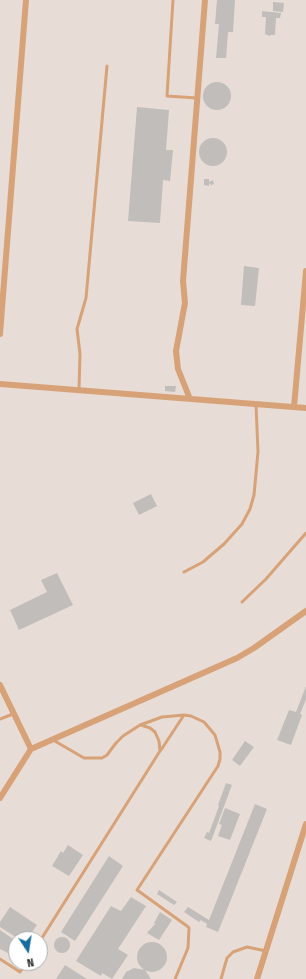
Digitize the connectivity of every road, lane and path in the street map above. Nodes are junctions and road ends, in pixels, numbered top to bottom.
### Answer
1 (26, 0) edge
2 (173, 0) edge
3 (205, 0) edge
4 (107, 66) dead end
5 (197, 98) junction
6 (306, 271) edge
7 (0, 334) edge
8 (0, 384) edge
9 (79, 390) junction
10 (190, 399) junction
11 (256, 404) junction
12 (294, 407) junction
13 (306, 408) edge
14 (306, 534) edge
15 (184, 572) dead end
16 (242, 602) dead end
17 (306, 611) edge
18 (0, 685) edge
19 (14, 714) junction
20 (184, 715) junction
21 (0, 719) edge
22 (140, 725) junction
23 (53, 740) junction
24 (31, 749) junction
25 (160, 751) junction
26 (0, 798) edge
27 (306, 824) edge
28 (46, 931) edge
29 (266, 951) junction
30 (175, 979) edge
31 (221, 979) edge
32 (257, 979) edge

1 - 7 street
2 - 5 lane
3 - 5 street
4 - 9 lane
5 - 10 street
6 - 12 street
8 - 9 street
9 - 10 street
10 - 11 street
11 - 12 street
11 - 15 lane
12 - 13 street
14 - 16 lane
17 - 23 street
18 - 19 street
19 - 21 lane
19 - 24 street
20 - 22 lane
20 - 25 lane
20 - 30 lane
22 - 23 lane
22 - 25 lane
23 - 24 street
24 - 26 street
25 - 28 lane
27 - 29 street
29 - 31 lane
29 - 32 street

